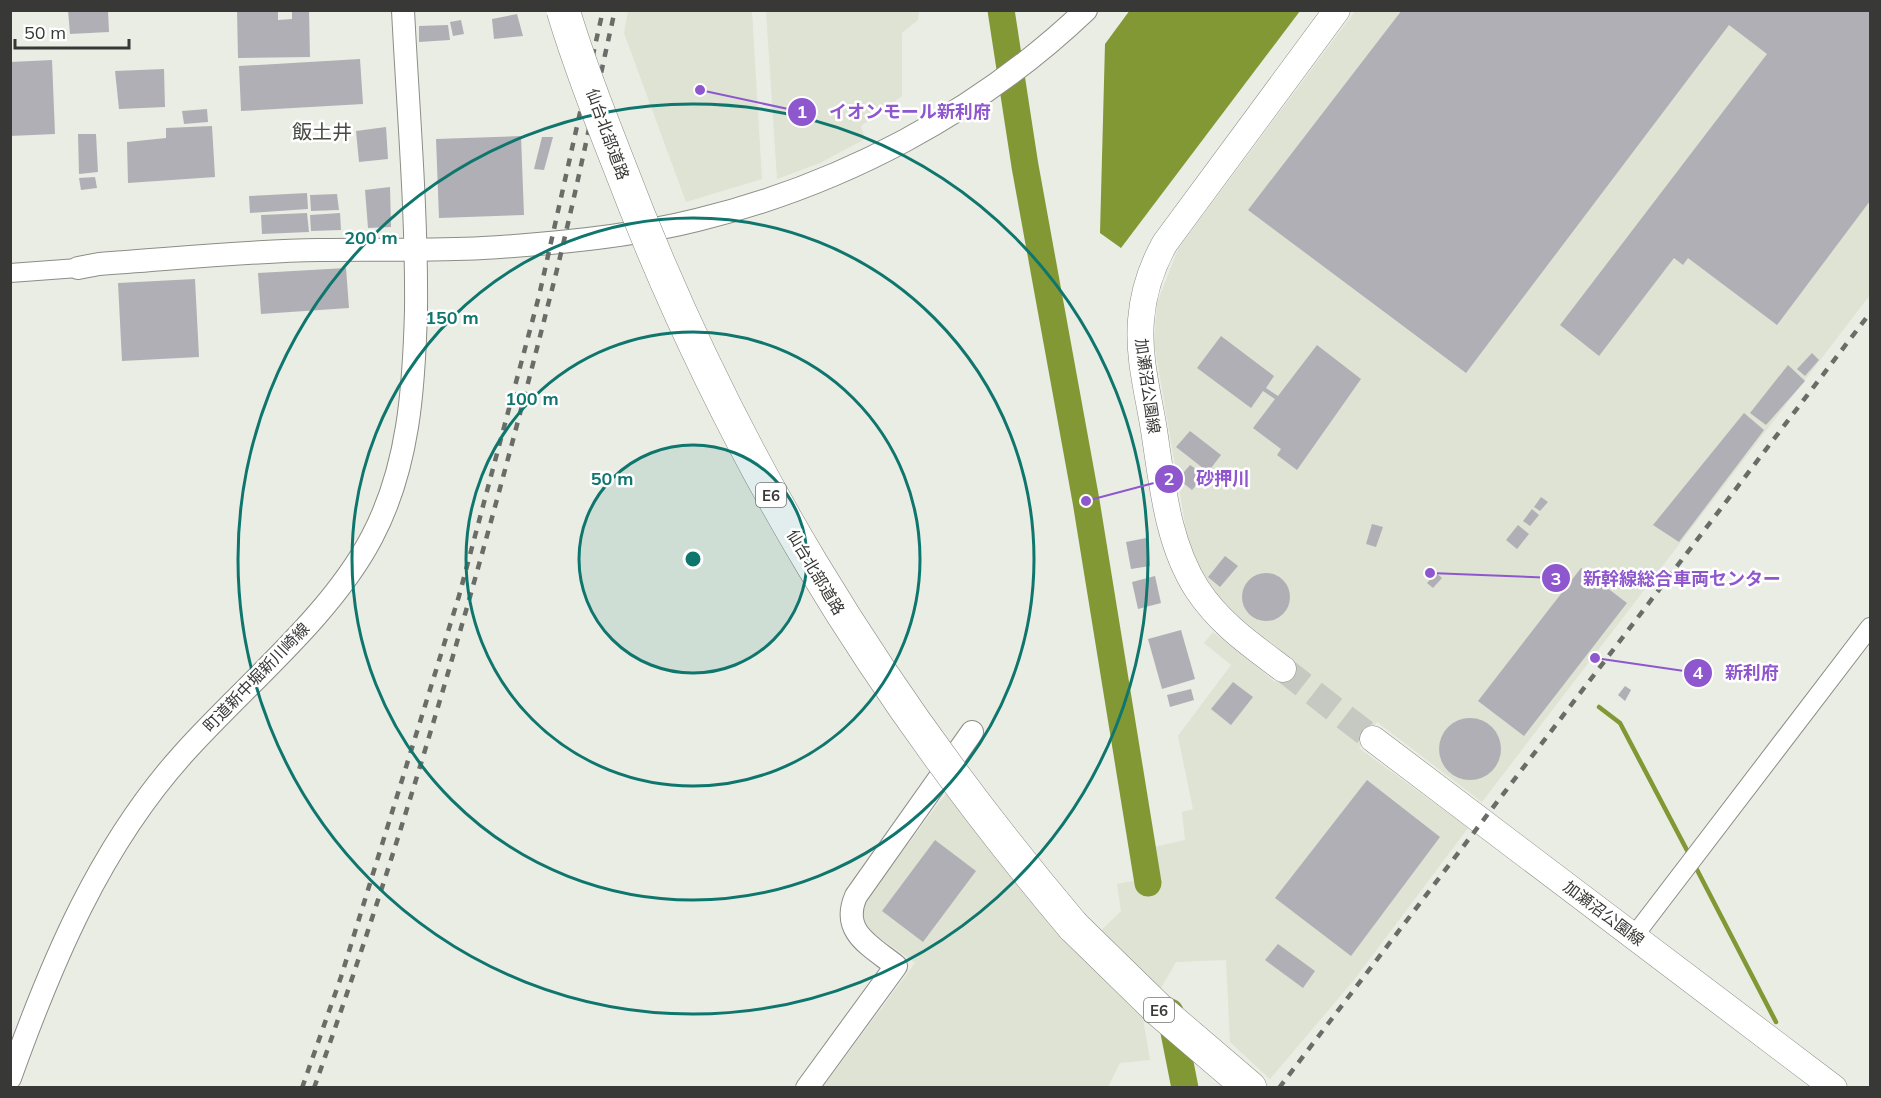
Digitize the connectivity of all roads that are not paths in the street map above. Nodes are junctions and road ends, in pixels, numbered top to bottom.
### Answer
1 (403, 10) edge
2 (563, 10) edge
3 (1086, 10) edge
4 (1337, 10) edge
5 (417, 250) junction
6 (78, 268) joint
7 (10, 273) edge
8 (1870, 627) edge
9 (1282, 669) tunnel mouth
10 (972, 732) dead end
11 (1373, 739) tunnel mouth
12 (1073, 926) junction
13 (1634, 936) junction
14 (10, 1078) edge
15 (807, 1088) edge
16 (1222, 1088) edge
17 (1250, 1088) edge
18 (1834, 1088) edge

1 - 5 street, 町道新中堀新川崎線
2 - 12 highway, 仙台北部道路 / E6, bridge
3 - 5 street
4 - 9 main road, 加瀬沼公園線
5 - 6 street
5 - 14 street, 町道新中堀新川崎線
6 - 7 street
8 - 13 street
10 - 15 street
11 - 13 main road, 加瀬沼公園線
12 - 16 highway, 仙台北部道路 / E6
12 - 17 highway, 仙台北部道路 / E6
13 - 18 main road, 加瀬沼公園線

